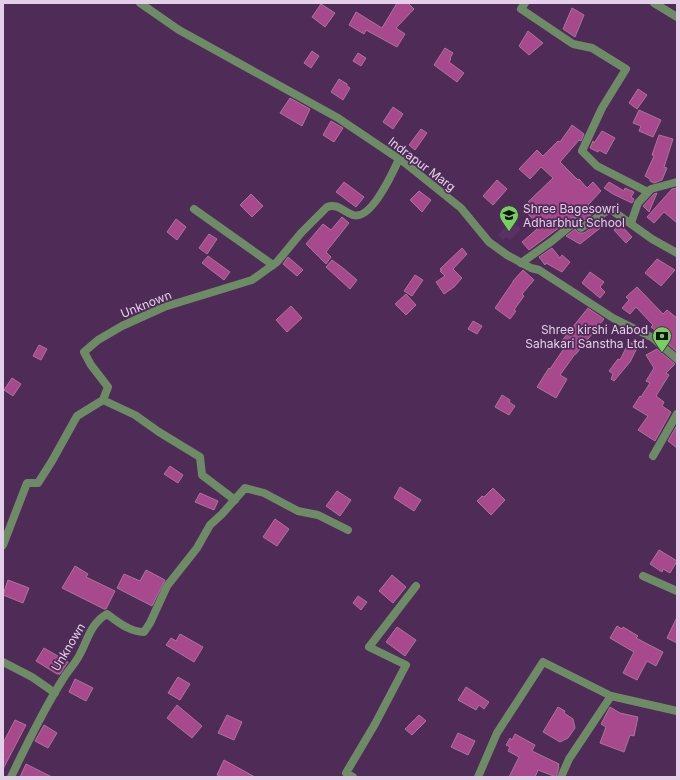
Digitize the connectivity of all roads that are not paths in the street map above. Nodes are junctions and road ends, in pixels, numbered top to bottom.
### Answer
1 (140, 3) edge
2 (525, 3) edge
3 (654, 3) edge
4 (677, 17) edge
5 (399, 160) junction
6 (677, 182) edge
7 (648, 192) junction
8 (194, 209) dead end
9 (631, 224) junction
10 (677, 253) edge
11 (521, 262) junction
12 (273, 265) junction
13 (677, 359) edge
14 (103, 400) junction
15 (677, 414) edge
16 (653, 456) dead end
17 (235, 500) junction
18 (348, 530) dead end
19 (3, 545) edge
20 (643, 576) dead end
21 (416, 586) dead end
22 (677, 591) edge
23 (3, 662) edge
24 (55, 692) junction
25 (612, 696) junction
26 (677, 711) edge
27 (11, 777) edge
28 (353, 777) edge
29 (478, 777) edge
30 (560, 777) edge

1 - 5 street, Indrapur Marg
2 - 7 street
3 - 4 street
5 - 11 street, Indrapur Marg
5 - 12 street, Unknown
6 - 7 street
7 - 9 street
8 - 12 street
9 - 10 street
9 - 11 street
11 - 13 street, Indrapur Marg
12 - 14 street, Unknown
14 - 17 street
14 - 19 street
15 - 16 street
17 - 18 street, Unknown
17 - 24 street, Unknown
20 - 22 street
21 - 28 street
23 - 24 street
24 - 27 street, Unknown
25 - 26 street
25 - 29 street
25 - 30 street

